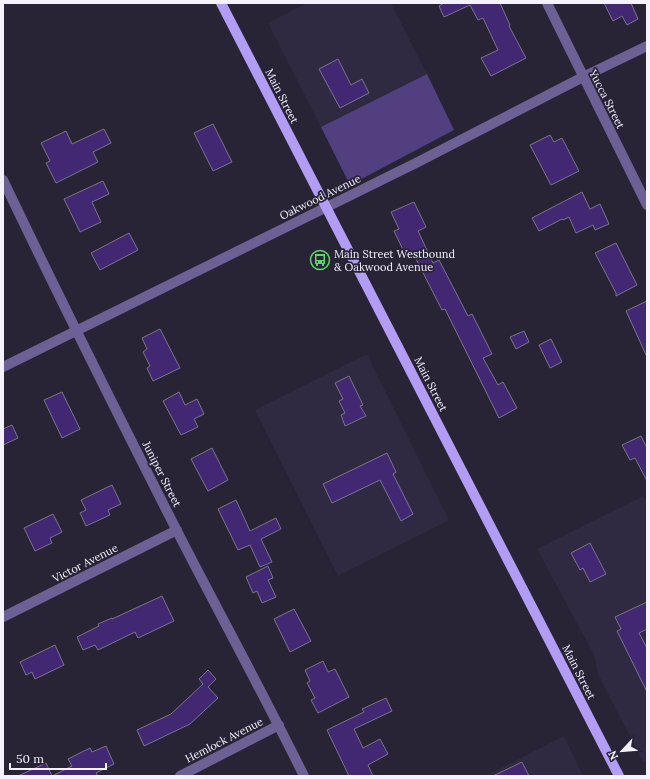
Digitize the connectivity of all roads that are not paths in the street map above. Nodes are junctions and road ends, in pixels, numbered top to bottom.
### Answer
1 (220, 3) edge
2 (547, 3) edge
3 (647, 46) edge
4 (583, 77) junction
5 (3, 180) edge
6 (647, 205) edge
7 (327, 208) junction
8 (76, 331) junction
9 (3, 367) edge
10 (177, 530) junction
11 (3, 618) edge
12 (279, 725) junction
13 (180, 776) edge
14 (304, 776) edge
15 (619, 776) edge

1 - 7 main road, Main Street
2 - 4 street, Yucca Street
3 - 4 street, Oakwood Avenue
4 - 6 street, Yucca Street
4 - 7 street, Oakwood Avenue
5 - 8 street, Juniper Street
7 - 8 street, Oakwood Avenue
7 - 15 main road, Main Street
8 - 9 street, Oakwood Avenue
8 - 10 street, Juniper Street
10 - 11 street, Victor Avenue
10 - 12 street, Juniper Street
12 - 13 street, Hemlock Avenue
12 - 14 street, Juniper Street

